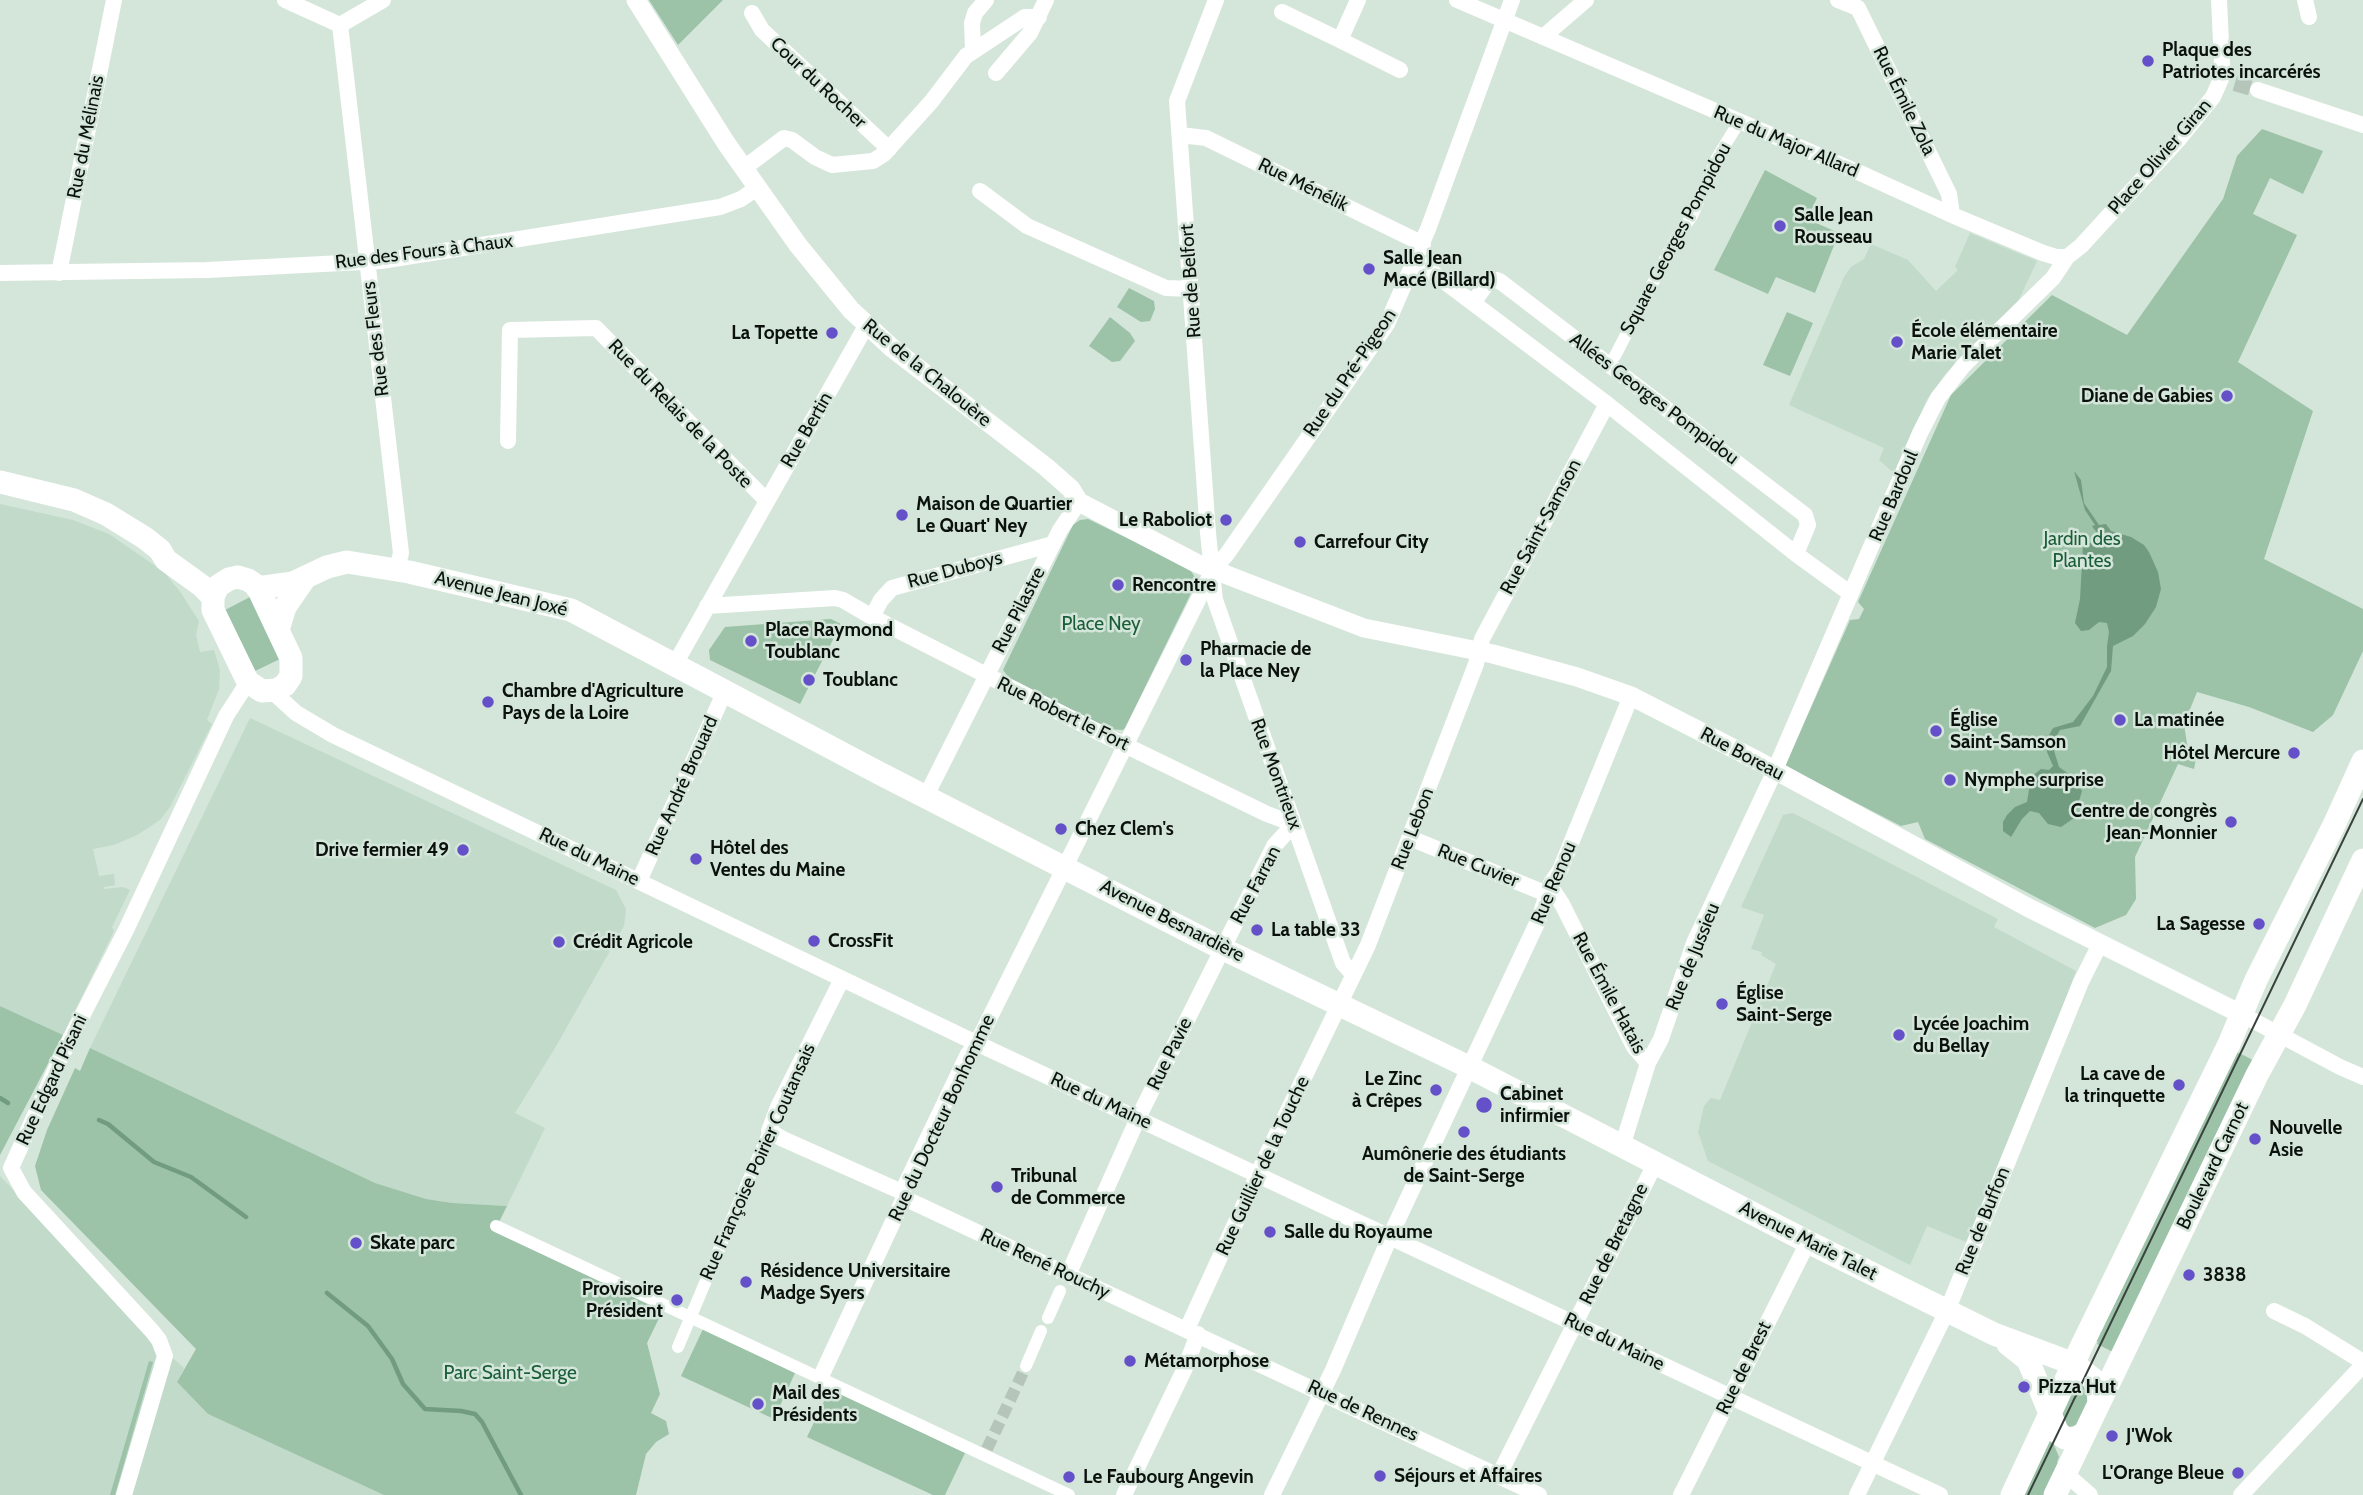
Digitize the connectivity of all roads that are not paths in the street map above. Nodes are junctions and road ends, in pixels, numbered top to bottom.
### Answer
1 (114, 0) edge
2 (285, 0) edge
3 (383, 0) edge
4 (636, 0) edge
5 (986, 0) edge
6 (1046, 0) edge
7 (1216, 0) edge
8 (1358, 0) edge
9 (1457, 0) edge
10 (1512, 0) edge
11 (1586, 0) edge
12 (1838, 0) edge
13 (2218, 0) edge
14 (2305, 0) edge
15 (1282, 12) dead end
16 (752, 13) dead end
17 (1039, 17) junction
18 (2309, 17) dead end
19 (1505, 22) junction
20 (340, 25) junction
21 (1543, 37) junction
22 (1340, 40) junction
23 (973, 50) junction
24 (1400, 71) dead end
25 (996, 73) dead end
26 (2258, 90) tunnel mouth
27 (1739, 122) junction
28 (2363, 125) edge
29 (1180, 135) junction
30 (889, 149) junction
31 (744, 168) junction
32 (757, 188) junction
33 (980, 191) dead end
34 (1952, 215) junction
35 (1423, 244) junction
36 (2067, 257) junction
37 (1416, 260) junction
38 (367, 262) junction
39 (0, 273) edge
40 (59, 273) junction
41 (1192, 289) junction
42 (1473, 303) junction
43 (866, 327) junction
44 (1615, 356) dead end
45 (1608, 404) junction
46 (508, 442) dead end
47 (0, 482) edge
48 (767, 501) junction
49 (1079, 502) junction
50 (1052, 544) junction
51 (1796, 554) junction
52 (397, 569) junction
53 (1213, 569) junction
54 (305, 578) junction
55 (257, 588) junction
56 (218, 590) junction
57 (1851, 594) junction
58 (707, 606) junction
59 (872, 617) junction
60 (278, 630) junction
61 (1479, 652) junction
62 (675, 664) junction
63 (986, 676) junction
64 (248, 682) junction
65 (272, 691) junction
66 (725, 691) junction
67 (1630, 696) junction
68 (1125, 745) junction
69 (2363, 761) edge
70 (1773, 770) junction
71 (926, 796) junction
72 (1294, 824) junction
73 (1410, 838) junction
74 (2363, 860) edge
75 (1065, 866) junction
76 (639, 881) junction
77 (1548, 890) junction
78 (2100, 944) junction
79 (1223, 948) junction
80 (1353, 974) junction
81 (842, 979) junction
82 (1340, 1004) junction
83 (2241, 1014) junction
84 (2280, 1034) junction
85 (977, 1043) junction
86 (1648, 1063) junction
87 (1471, 1068) junction
88 (2363, 1077) edge
89 (1138, 1118) junction
90 (769, 1131) junction
91 (1622, 1147) junction
92 (1655, 1164) junction
93 (6, 1170) edge
94 (1258, 1174) junction
95 (903, 1195) junction
96 (496, 1227) dead end
97 (1390, 1236) junction
98 (1808, 1242) junction
99 (1068, 1275) junction
100 (1060, 1292) dead end
101 (1947, 1311) junction
102 (2274, 1311) dead end
103 (691, 1318) junction
104 (1048, 1318) dead end
105 (1576, 1323) junction
106 (1041, 1331) dead end
107 (1192, 1331) junction
108 (1994, 1334) junction
109 (678, 1347) dead end
110 (2074, 1364) junction
111 (2363, 1364) edge
112 (1026, 1366) tunnel mouth
113 (823, 1372) dead end
114 (1321, 1391) junction
115 (1729, 1397) junction
116 (2099, 1403) junction
117 (2051, 1414) junction
118 (2074, 1436) junction
119 (1871, 1464) junction
120 (2065, 1473) junction
121 (1499, 1475) junction
122 (124, 1495) edge
123 (1069, 1495) edge
124 (1124, 1495) edge
125 (1272, 1495) edge
126 (1539, 1495) edge
127 (1681, 1495) edge
128 (1857, 1495) edge
129 (1940, 1495) edge
130 (2012, 1495) edge
131 (2055, 1495) edge
132 (2090, 1495) edge
133 (2241, 1495) edge

1 - 40 street, Rue du Mélinais
2 - 20 street
3 - 20 street
4 - 31 street, Rue de la Chalouère
5 - 23 street
6 - 17 street
7 - 29 street, Rue de Belfort
8 - 22 street
9 - 19 street, Rue du Major Allard
10 - 19 street, Rue du Pré-Pigeon
11 - 21 street
12 - 34 street, Rue Émile Zola
13 - 36 street, Place Olivier Giran
14 - 18 street
15 - 22 street
16 - 30 street, Cour du Rocher
17 - 23 street
17 - 25 street
19 - 21 street, Rue du Major Allard
19 - 35 street, Rue du Pré-Pigeon
20 - 38 street, Rue des Fleurs
21 - 27 street, Rue du Major Allard
22 - 24 street
23 - 30 street
26 - 28 street
27 - 34 street, Rue du Major Allard
27 - 44 street, Square Georges Pompidou
29 - 35 street, Rue Ménélik
29 - 41 street, Rue de Belfort
30 - 31 street
31 - 32 street, Rue de la Chalouère
32 - 38 street, Rue des Fours à Chaux
32 - 43 street, Rue de la Chalouère
33 - 41 street
34 - 36 street, Rue du Major Allard
35 - 37 street, Rue du Pré-Pigeon
36 - 57 street, Rue Bardoul
37 - 42 street, Allées Georges Pompidou
37 - 53 street, Rue du Pré-Pigeon
38 - 40 street, Rue des Fours à Chaux
38 - 52 street, Rue des Fleurs
39 - 40 street, Rue des Fours à Chaux
41 - 53 street, Rue de Belfort
42 - 45 street, Allées Georges Pompidou
42 - 51 street, Allées Georges Pompidou
43 - 48 street, Rue Bertin
43 - 49 street, Rue de la Chalouère
45 - 51 street, Allées Georges Pompidou
45 - 61 street, Rue Saint-Samson
46 - 48 street, Rue du Relais de la Poste
47 - 56 main road
48 - 58 street, Rue Bertin
49 - 50 street, Rue Pilastre
49 - 53 street, Rue de la Chalouère
50 - 59 street, Rue Duboys
50 - 63 street, Rue Pilastre
51 - 57 street, Allées Georges Pompidou
52 - 54 main road, Avenue Jean Joxé
52 - 62 main road, Avenue Jean Joxé
53 - 61 street, Rue Boreau
53 - 68 street, Rue du Pré-Pigeon
53 - 72 street, Rue Montrieux
54 - 55 main road, Avenue Jean Joxé
54 - 60 main road
55 - 56 main road
55 - 60 main road
56 - 64 main road
57 - 70 street, Rue Bardoul
58 - 59 street, Rue Robert le Fort
58 - 62 street
59 - 63 street, Rue Robert le Fort
60 - 65 main road
61 - 67 street, Rue Boreau
61 - 73 street, Rue Lebon
62 - 66 main road, Avenue Jean Joxé
63 - 68 street, Rue Robert le Fort
63 - 71 street, Rue Pilastre
64 - 65 main road
64 - 93 street, Rue Edgard Pisani
65 - 76 street, Rue du Maine
66 - 71 main road, Avenue Besnardière
66 - 76 street, Rue André Brouard
67 - 70 street, Rue Boreau
67 - 77 street, Rue Renou
68 - 72 street, Rue Robert le Fort
68 - 75 street, Rue du Docteur Bonhomme
69 - 83 main road, Boulevard Carnot
70 - 78 street, Rue Boreau
70 - 86 street, Rue de Jussieu
71 - 75 main road, Avenue Besnardière
72 - 79 street, Rue Farran
72 - 80 street, Rue Montrieux
73 - 77 street, Rue Cuvier
73 - 80 street, Rue Lebon
74 - 84 main road, Boulevard Carnot
75 - 79 main road, Avenue Besnardière
75 - 85 street, Rue du Docteur Bonhomme
76 - 81 street, Rue du Maine
77 - 86 street, Rue Émile Hatais
77 - 87 street, Rue Renou
78 - 83 street, Rue Boreau
78 - 101 street, Rue de Buffon
79 - 82 main road, Avenue Besnardière
79 - 89 street, Rue Pavie
80 - 82 street, Rue Lebon
81 - 85 street, Rue du Maine
81 - 90 street, Rue Françoise Poirier Coutansais
82 - 87 main road, Avenue Besnardière
82 - 94 street, Rue Guillier de la Touche
83 - 84 street
83 - 110 main road, Boulevard Carnot
84 - 88 street
84 - 116 main road, Boulevard Carnot
85 - 89 street, Rue du Maine
85 - 95 street, Rue du Docteur Bonhomme
86 - 91 street, Rue de Jussieu
87 - 91 main road, Avenue Besnardière
87 - 97 street, Rue Renou
89 - 94 street, Rue du Maine
89 - 99 street, Rue Pavie
90 - 95 street, Rue René Rouchy
90 - 103 street, Rue Françoise Poirier Coutansais
91 - 92 main road, Avenue Marie Talet
92 - 98 main road, Avenue Marie Talet
92 - 105 street, Rue de Bretagne
93 - 122 street, Rue Edgard Pisani
94 - 97 street, Rue du Maine
94 - 107 street, Rue Guillier de la Touche
95 - 99 street, Rue René Rouchy
95 - 113 street, Rue du Docteur Bonhomme
96 - 103 street
97 - 105 street, Rue du Maine
97 - 114 street, Rue Renou
98 - 101 main road, Avenue Marie Talet
98 - 115 street, Rue de Brest
99 - 107 street, Rue René Rouchy
100 - 104 street
101 - 108 main road, Avenue Marie Talet
101 - 119 street, Rue de Buffon
102 - 111 street
103 - 109 street, Rue Françoise Poirier Coutansais
103 - 123 street
105 - 115 street, Rue du Maine
105 - 121 street, Rue de Bretagne
106 - 112 street
107 - 114 street, Rue de Rennes
107 - 124 street, Rue Guillier de la Touche
108 - 110 main road, Avenue Marie Talet
108 - 117 main road, Avenue Marie Talet
110 - 116 main road
110 - 117 main road, Boulevard Carnot
111 - 133 street
114 - 121 street, Rue de Rennes
114 - 125 street, Rue Renou
115 - 119 street, Rue du Maine
115 - 127 street, Rue de Brest
116 - 118 main road, Boulevard Carnot
117 - 118 main road, Avenue Marie Talet
117 - 130 main road, Boulevard Carnot
118 - 120 main road, Boulevard Carnot
119 - 128 street, Rue de Buffon
119 - 129 street, Rue du Maine
120 - 131 main road, Boulevard Carnot
120 - 132 street
121 - 126 street, Rue de Rennes

